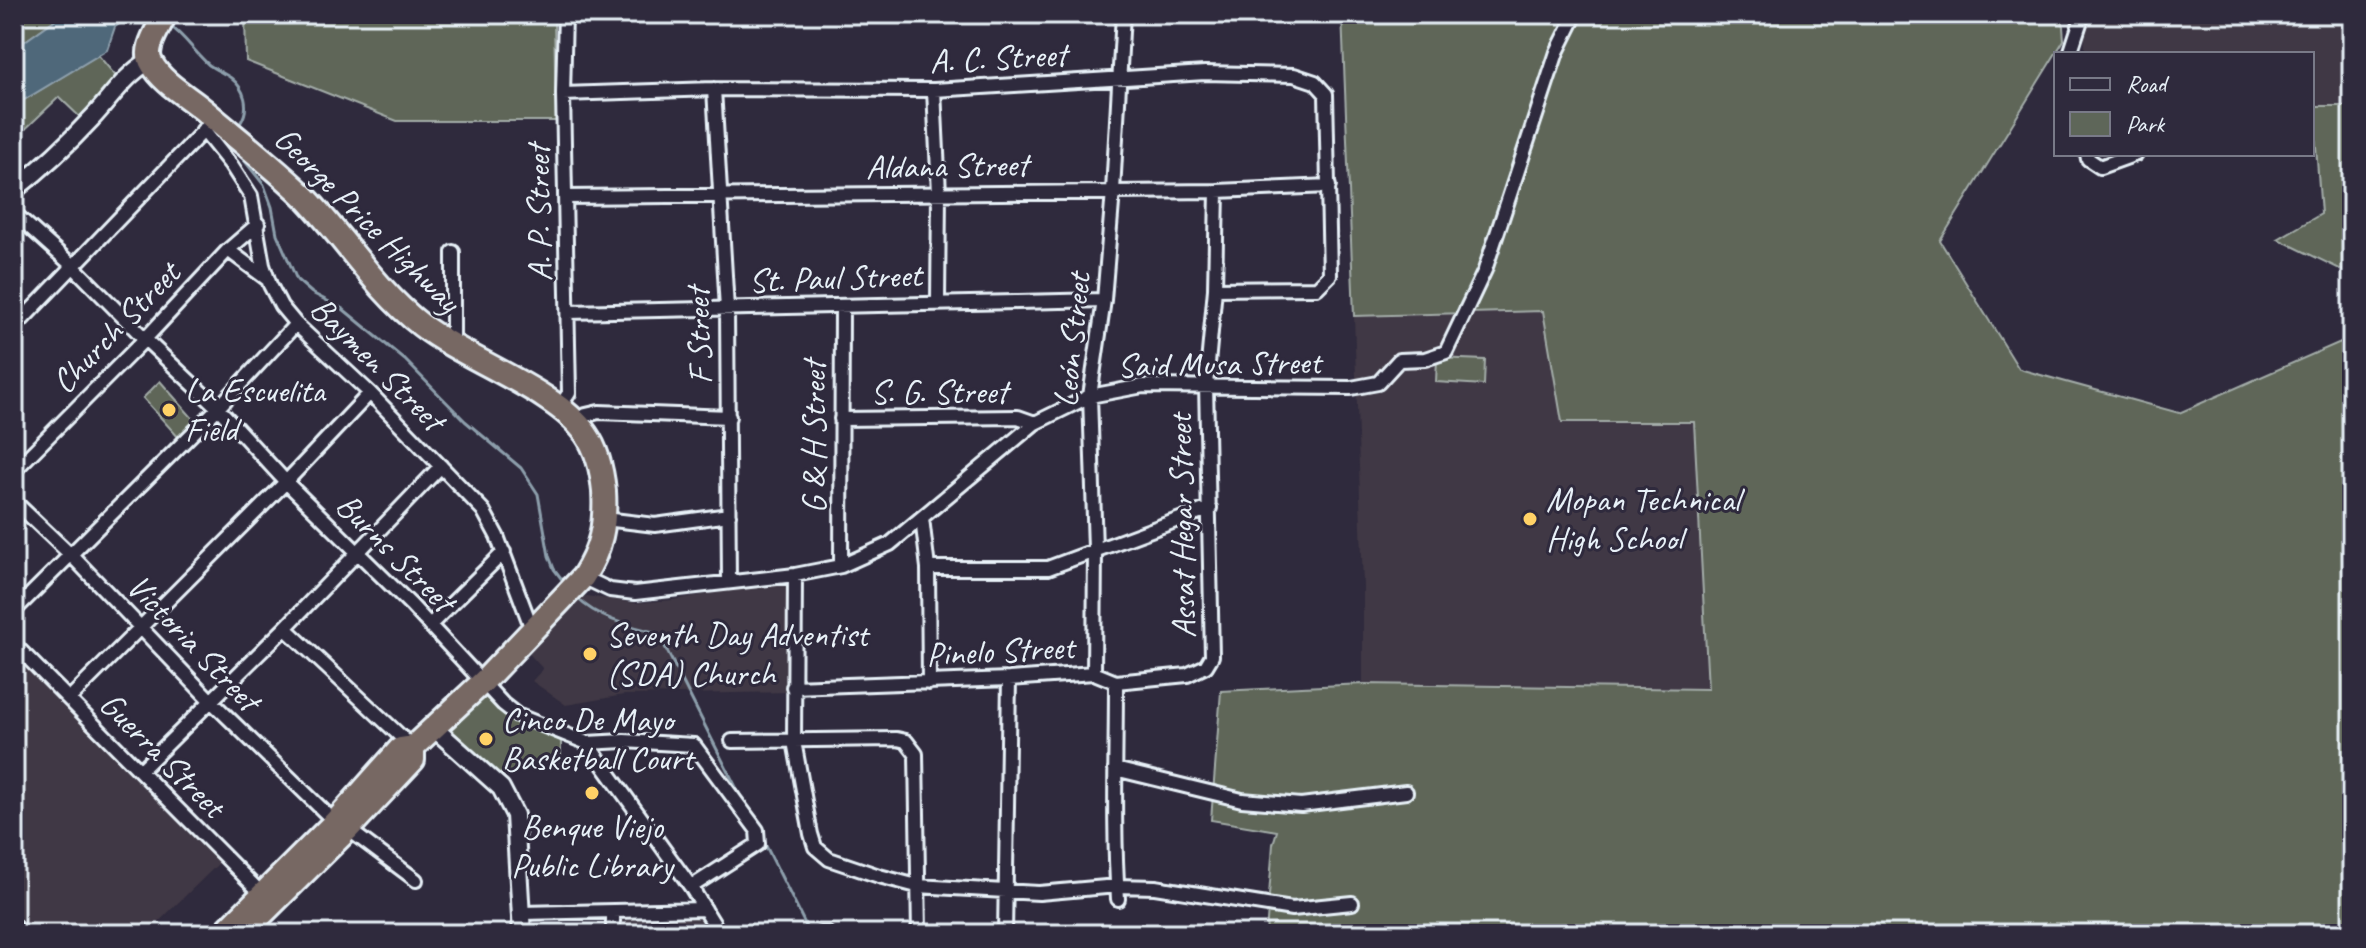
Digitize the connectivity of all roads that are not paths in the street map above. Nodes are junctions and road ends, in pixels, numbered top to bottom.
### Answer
1 (565, 14) edge
2 (1123, 14) edge
3 (1576, 14) edge
4 (2083, 14) edge
5 (163, 18) edge
6 (2071, 52) edge
7 (149, 61) junction
8 (1118, 78) junction
9 (714, 89) junction
10 (934, 90) junction
11 (563, 94) junction
12 (209, 125) junction
13 (2087, 156) edge
14 (2130, 156) edge
15 (1329, 186) junction
16 (14, 190) edge
17 (1113, 191) junction
18 (1217, 191) junction
19 (939, 193) junction
20 (565, 197) junction
21 (721, 197) junction
22 (14, 213) edge
23 (258, 224) junction
24 (228, 250) junction
25 (453, 252) dead end
26 (74, 267) junction
27 (268, 279) junction
28 (1215, 289) junction
29 (1104, 300) junction
30 (938, 302) junction
31 (842, 307) junction
32 (727, 309) junction
33 (568, 312) junction
34 (296, 324) junction
35 (14, 328) edge
36 (145, 339) junction
37 (453, 348) junction
38 (1206, 385) junction
39 (370, 393) junction
40 (1090, 396) junction
41 (218, 408) junction
42 (568, 415) junction
43 (729, 417) junction
44 (841, 419) junction
45 (1035, 423) junction
46 (441, 466) junction
47 (14, 471) edge
48 (286, 482) junction
49 (14, 501) edge
50 (1210, 508) junction
51 (729, 515) junction
52 (922, 518) junction
53 (605, 519) junction
54 (1095, 549) junction
55 (504, 552) junction
56 (359, 554) junction
57 (72, 556) junction
58 (841, 566) junction
59 (928, 568) junction
60 (795, 575) junction
61 (583, 577) junction
62 (729, 582) junction
63 (14, 611) edge
64 (430, 625) junction
65 (285, 628) junction
66 (139, 629) junction
67 (532, 629) junction
68 (14, 644) edge
69 (1206, 666) joint
70 (1094, 673) junction
71 (1009, 679) junction
72 (484, 681) junction
73 (1116, 682) junction
74 (929, 683) junction
75 (793, 687) junction
76 (69, 699) junction
77 (211, 701) junction
78 (434, 728) junction
79 (732, 741) dead end
80 (794, 741) junction
81 (587, 743) junction
82 (413, 747) junction
83 (1115, 769) junction
84 (140, 771) junction
85 (1406, 792) dead end
86 (341, 826) junction
87 (416, 880) dead end
88 (917, 886) junction
89 (1117, 886) junction
90 (691, 887) junction
91 (1006, 890) junction
92 (1118, 899) dead end
93 (267, 900) junction
94 (1352, 903) dead end
95 (705, 909) junction
96 (613, 912) junction
97 (522, 913) junction
98 (14, 926) edge
99 (247, 928) edge
100 (22, 934) edge
101 (223, 934) edge
102 (522, 934) edge
103 (613, 934) edge
104 (720, 934) edge
105 (820, 934) edge
106 (828, 934) edge
107 (919, 934) edge
108 (1005, 934) edge

1 - 11 street, A. P. Street
2 - 8 street, León Street
3 - 38 street, Said Musa Street
4 - 6 street
5 - 7 highway
7 - 12 highway, George Price Highway
7 - 16 street
8 - 10 street, A. C. Street
8 - 15 street, A. C. Street
8 - 17 street, León Street
9 - 10 street, A. C. Street
9 - 11 street, A. C. Street
9 - 21 street, F Street
10 - 19 street
11 - 20 street, A. P. Street
12 - 23 street, Baymen Street
12 - 26 street
12 - 37 highway, George Price Highway
13 - 14 street
15 - 18 street, Aldana Street
15 - 28 street, A. C. Street
17 - 18 street, Aldana Street
17 - 19 street, Aldana Street
17 - 29 street, León Street
18 - 28 street, Assat Hegar Street
19 - 21 street, Aldana Street
19 - 30 street
20 - 21 street, Aldana Street
20 - 33 street, A. P. Street
21 - 32 street, F Street
22 - 26 street, Burns Street
23 - 24 street, Church Street
23 - 27 street, Baymen Street
24 - 27 street
24 - 36 street, Church Street
25 - 37 street
26 - 35 street
26 - 36 street, Burns Street
27 - 34 street, Baymen Street
28 - 38 street, Assat Hegar Street
29 - 30 street, St. Paul Street
29 - 40 street, León Street
30 - 31 street, St. Paul Street
31 - 32 street, St. Paul Street
31 - 44 street, G & H Street
32 - 33 street, St. Paul Street
32 - 43 street, F Street
33 - 42 street, A. P. Street
34 - 39 street, Baymen Street
34 - 41 street
36 - 41 street, Burns Street
36 - 47 street, Church Street
37 - 42 highway, George Price Highway
38 - 40 street, Said Musa Street
38 - 50 street, Assat Hegar Street
39 - 46 street, Baymen Street
39 - 48 street
40 - 45 street, Said Musa Street
40 - 54 street, León Street
41 - 48 street, Burns Street
41 - 57 street
42 - 43 street
42 - 53 highway, George Price Highway
43 - 51 street, F Street
44 - 45 street, S. G. Street
44 - 58 street, G & H Street
45 - 52 street, Said Musa Street
46 - 55 street, Baymen Street
46 - 56 street
48 - 56 street, Burns Street
48 - 66 street
49 - 57 street, Victoria Street
50 - 54 street
50 - 69 street, Assat Hegar Street
51 - 53 street
51 - 62 street, F Street
52 - 58 street, Said Musa Street
52 - 59 street
53 - 61 highway, George Price Highway
54 - 59 street
54 - 70 street, León Street
55 - 64 street
55 - 67 street, Baymen Street
56 - 64 street, Burns Street
56 - 65 street
57 - 63 street
57 - 66 street, Victoria Street
58 - 60 street, Said Musa Street
59 - 74 street
60 - 62 street, Said Musa Street
60 - 75 street
61 - 62 street, Said Musa Street
61 - 67 highway, George Price Highway
64 - 72 street, Burns Street
65 - 77 street
65 - 82 street
66 - 76 street
66 - 77 street, Victoria Street
67 - 72 highway, George Price Highway
68 - 76 street, Guerra Street
69 - 73 street, Pinelo Street
70 - 71 street, Pinelo Street
70 - 73 street, Pinelo Street
71 - 74 street, Pinelo Street
71 - 91 street
72 - 78 highway, George Price Highway
72 - 81 street, Burns Street
73 - 83 street
74 - 75 street, Pinelo Street
75 - 80 street
76 - 84 street, Guerra Street
77 - 84 street
77 - 86 street, Victoria Street
78 - 82 highway, George Price Highway
78 - 97 street
79 - 80 street
80 - 88 street
80 - 88 street
81 - 90 street
81 - 90 street
82 - 86 highway, George Price Highway
83 - 85 street
83 - 89 street
84 - 93 street, Guerra Street
86 - 87 street, Victoria Street
86 - 93 highway, George Price Highway
88 - 91 street
88 - 107 street
89 - 91 street
89 - 92 street
89 - 94 street
90 - 95 street
91 - 108 street
93 - 99 highway, George Price Highway
95 - 96 street
95 - 104 street
96 - 97 street
96 - 103 street
97 - 102 street
98 - 100 street
99 - 101 highway, George Price Highway
105 - 106 street

